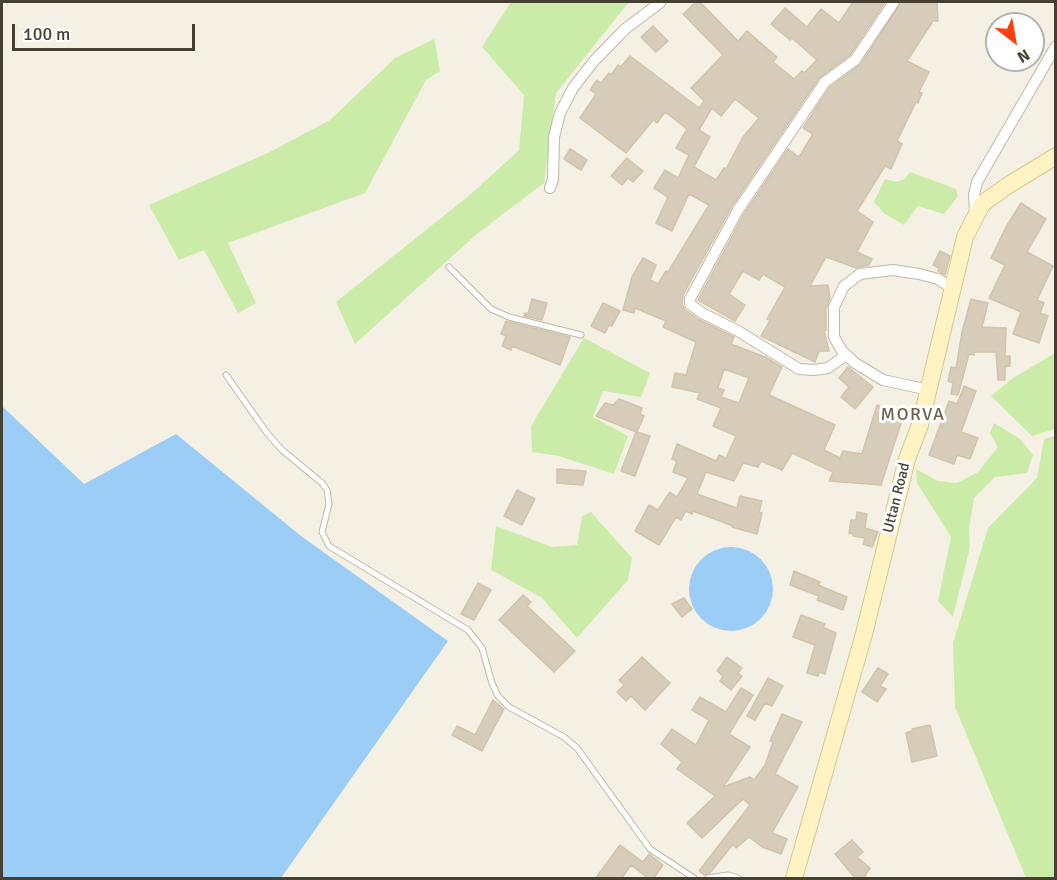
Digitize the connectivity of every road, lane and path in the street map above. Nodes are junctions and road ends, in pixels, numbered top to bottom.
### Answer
1 (661, 2) edge
2 (894, 2) edge
3 (1056, 46) edge
4 (1056, 156) edge
5 (550, 188) dead end
6 (975, 217) junction
7 (449, 267) dead end
8 (953, 289) junction
9 (581, 335) dead end
10 (846, 354) junction
11 (226, 375) dead end
12 (928, 390) junction
13 (694, 879) edge
14 (708, 879) edge
15 (738, 879) edge
16 (794, 879) edge

1 - 5 street
2 - 10 street
3 - 6 street
4 - 6 main road, Uttan Road
6 - 8 main road, Uttan Road
7 - 9 lane
8 - 10 street
8 - 12 main road, Uttan Road
10 - 12 street
11 - 13 lane
12 - 16 main road, Uttan Road
14 - 15 lane

